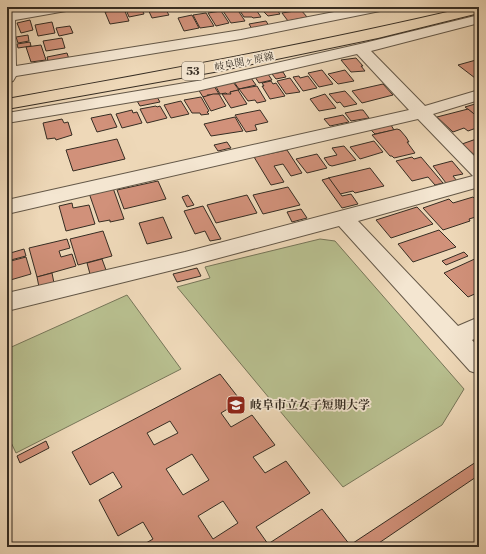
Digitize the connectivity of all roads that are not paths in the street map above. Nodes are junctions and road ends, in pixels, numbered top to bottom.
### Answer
1 (66, 7) edge
2 (380, 7) edge
3 (439, 7) edge
4 (479, 9) edge
5 (8, 12) edge
6 (321, 13) edge
7 (479, 19) edge
8 (374, 28) junction
9 (360, 49) junction
10 (8, 75) edge
11 (7, 91) edge
12 (479, 95) edge
13 (7, 104) edge
14 (420, 113) junction
15 (7, 118) edge
16 (479, 172) edge
17 (479, 182) edge
18 (7, 207) edge
19 (344, 218) junction
20 (7, 302) edge
21 (479, 326) edge
22 (455, 338) junction
23 (479, 364) edge

1 - 5 street
2 - 6 street
3 - 8 main road, 岐阜関ヶ原線 / 53
4 - 8 main road, 岐阜関ヶ原線 / 53
5 - 10 street
6 - 10 street
7 - 9 street
8 - 11 main road, 岐阜関ヶ原線 / 53
8 - 13 main road, 岐阜関ヶ原線 / 53
9 - 14 street
9 - 15 street
12 - 14 street
14 - 16 street
14 - 18 street
17 - 19 street
19 - 20 street
19 - 22 street
21 - 22 street
22 - 23 street

